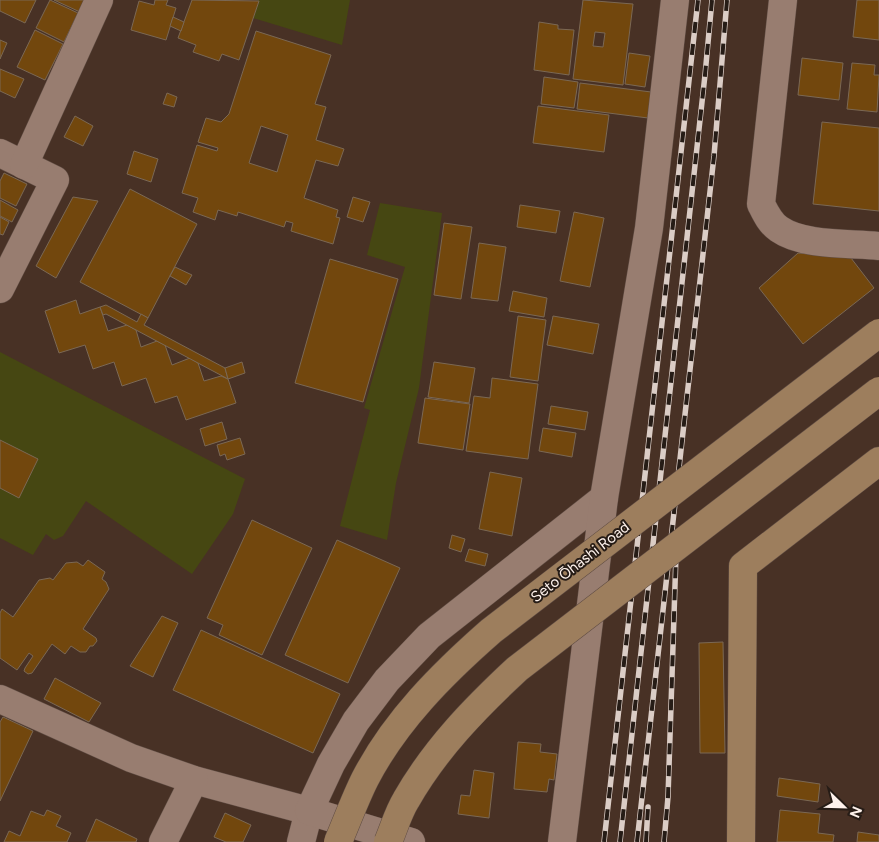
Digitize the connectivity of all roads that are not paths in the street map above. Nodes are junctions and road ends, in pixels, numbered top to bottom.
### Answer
1 (99, 0) edge
2 (675, 0) edge
3 (783, 0) edge
4 (12, 159) edge
5 (879, 246) edge
6 (0, 288) edge
7 (879, 333) edge
8 (879, 391) edge
9 (879, 461) edge
10 (604, 498) junction
11 (0, 699) edge
12 (194, 780) junction
13 (309, 812) junction
14 (163, 842) edge
15 (301, 842) edge
16 (338, 842) edge
17 (388, 842) edge
18 (411, 842) edge
19 (562, 842) edge
20 (742, 842) edge

1 - 4 street
2 - 10 street
3 - 5 street
4 - 6 street
7 - 16 street, Seto Ōhashi Road, bridge
8 - 17 street, bridge
9 - 20 street
10 - 13 street
10 - 19 street
11 - 12 street
12 - 13 street
12 - 14 street
13 - 15 street
13 - 18 street

